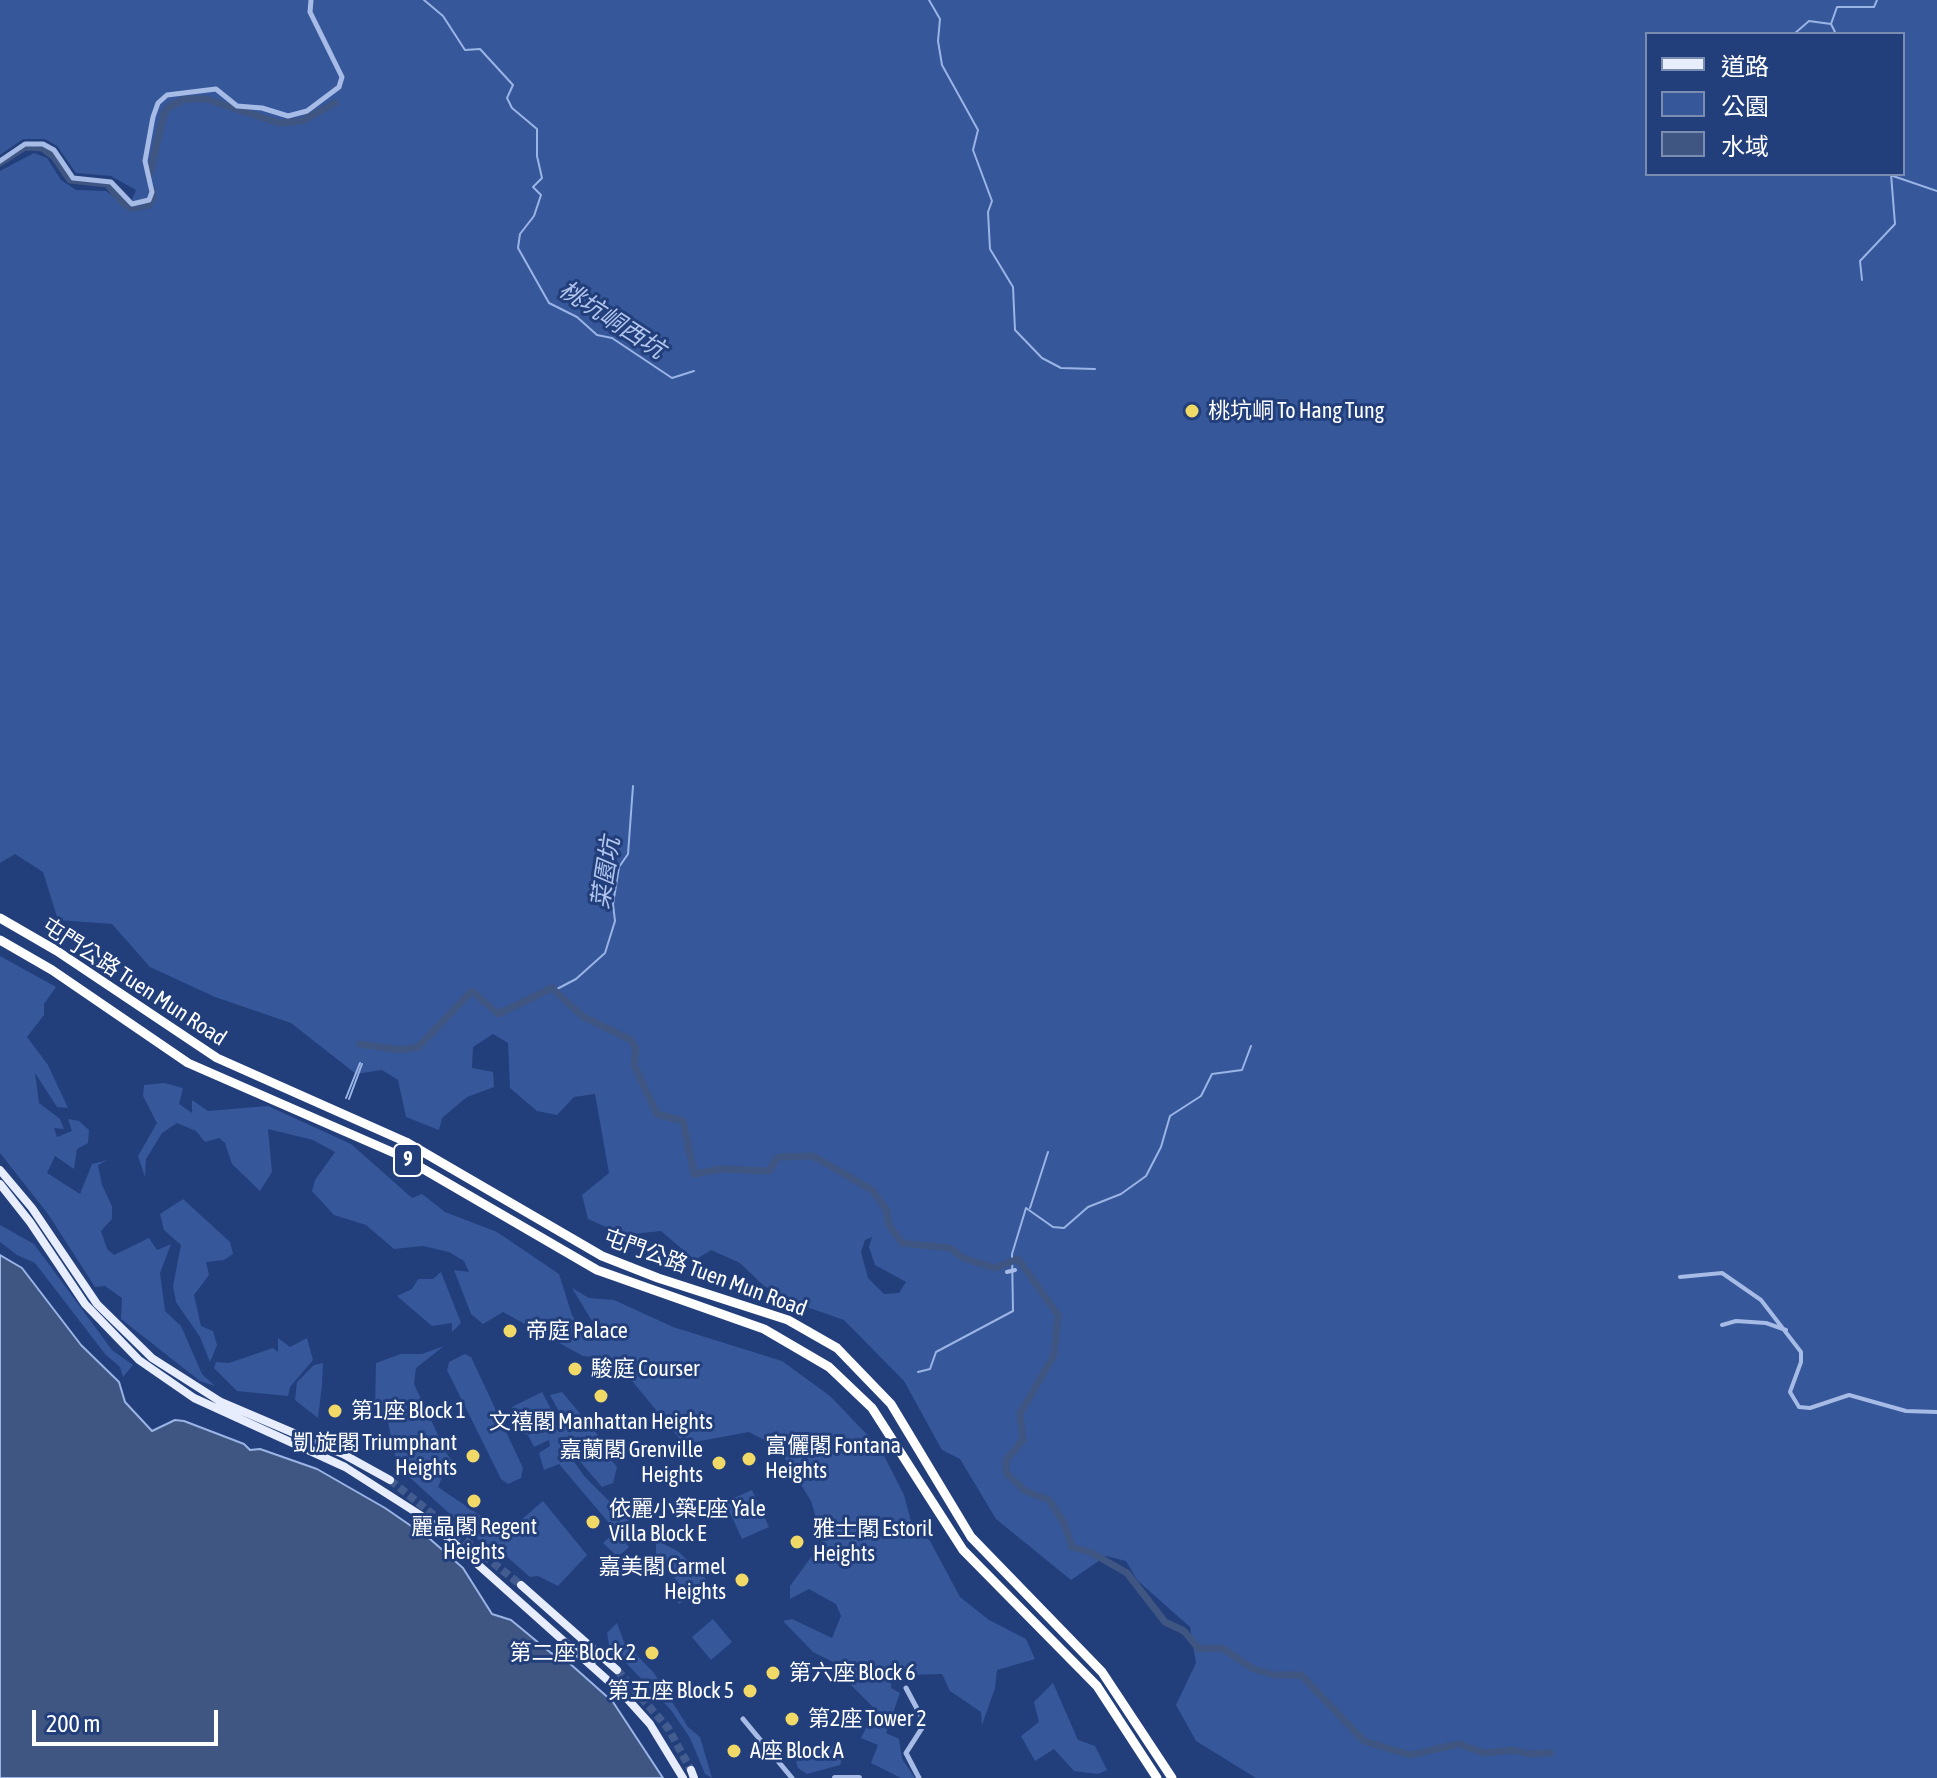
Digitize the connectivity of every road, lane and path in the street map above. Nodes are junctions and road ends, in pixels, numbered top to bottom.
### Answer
1 (311, 0) edge
2 (0, 161) edge
3 (0, 918) edge
4 (0, 940) edge
5 (0, 1170) edge
6 (0, 1184) edge
7 (1015, 1270) dead end
8 (1007, 1272) dead end
9 (1680, 1277) dead end
10 (1722, 1325) dead end
11 (1787, 1330) junction
12 (1937, 1412) edge
13 (390, 1480) tunnel mouth
14 (521, 1585) tunnel mouth
15 (581, 1638) junction
16 (617, 1670) tunnel mouth
17 (602, 1673) junction
18 (906, 1688) dead end
19 (743, 1719) dead end
20 (683, 1778) edge
21 (792, 1778) edge
22 (835, 1778) edge
23 (859, 1778) edge
24 (919, 1778) edge
25 (1157, 1778) edge
26 (1172, 1778) edge

1 - 2 street
3 - 26 highway, 屯門公路 Tuen Mun Road / 9
4 - 25 highway, 屯門公路 Tuen Mun Road / 9
5 - 13 main road
6 - 17 main road
7 - 8 street
9 - 11 street
10 - 11 street
11 - 12 street
14 - 15 main road
15 - 16 main road
15 - 17 street
17 - 20 main road
18 - 24 street
19 - 21 street
22 - 23 street

